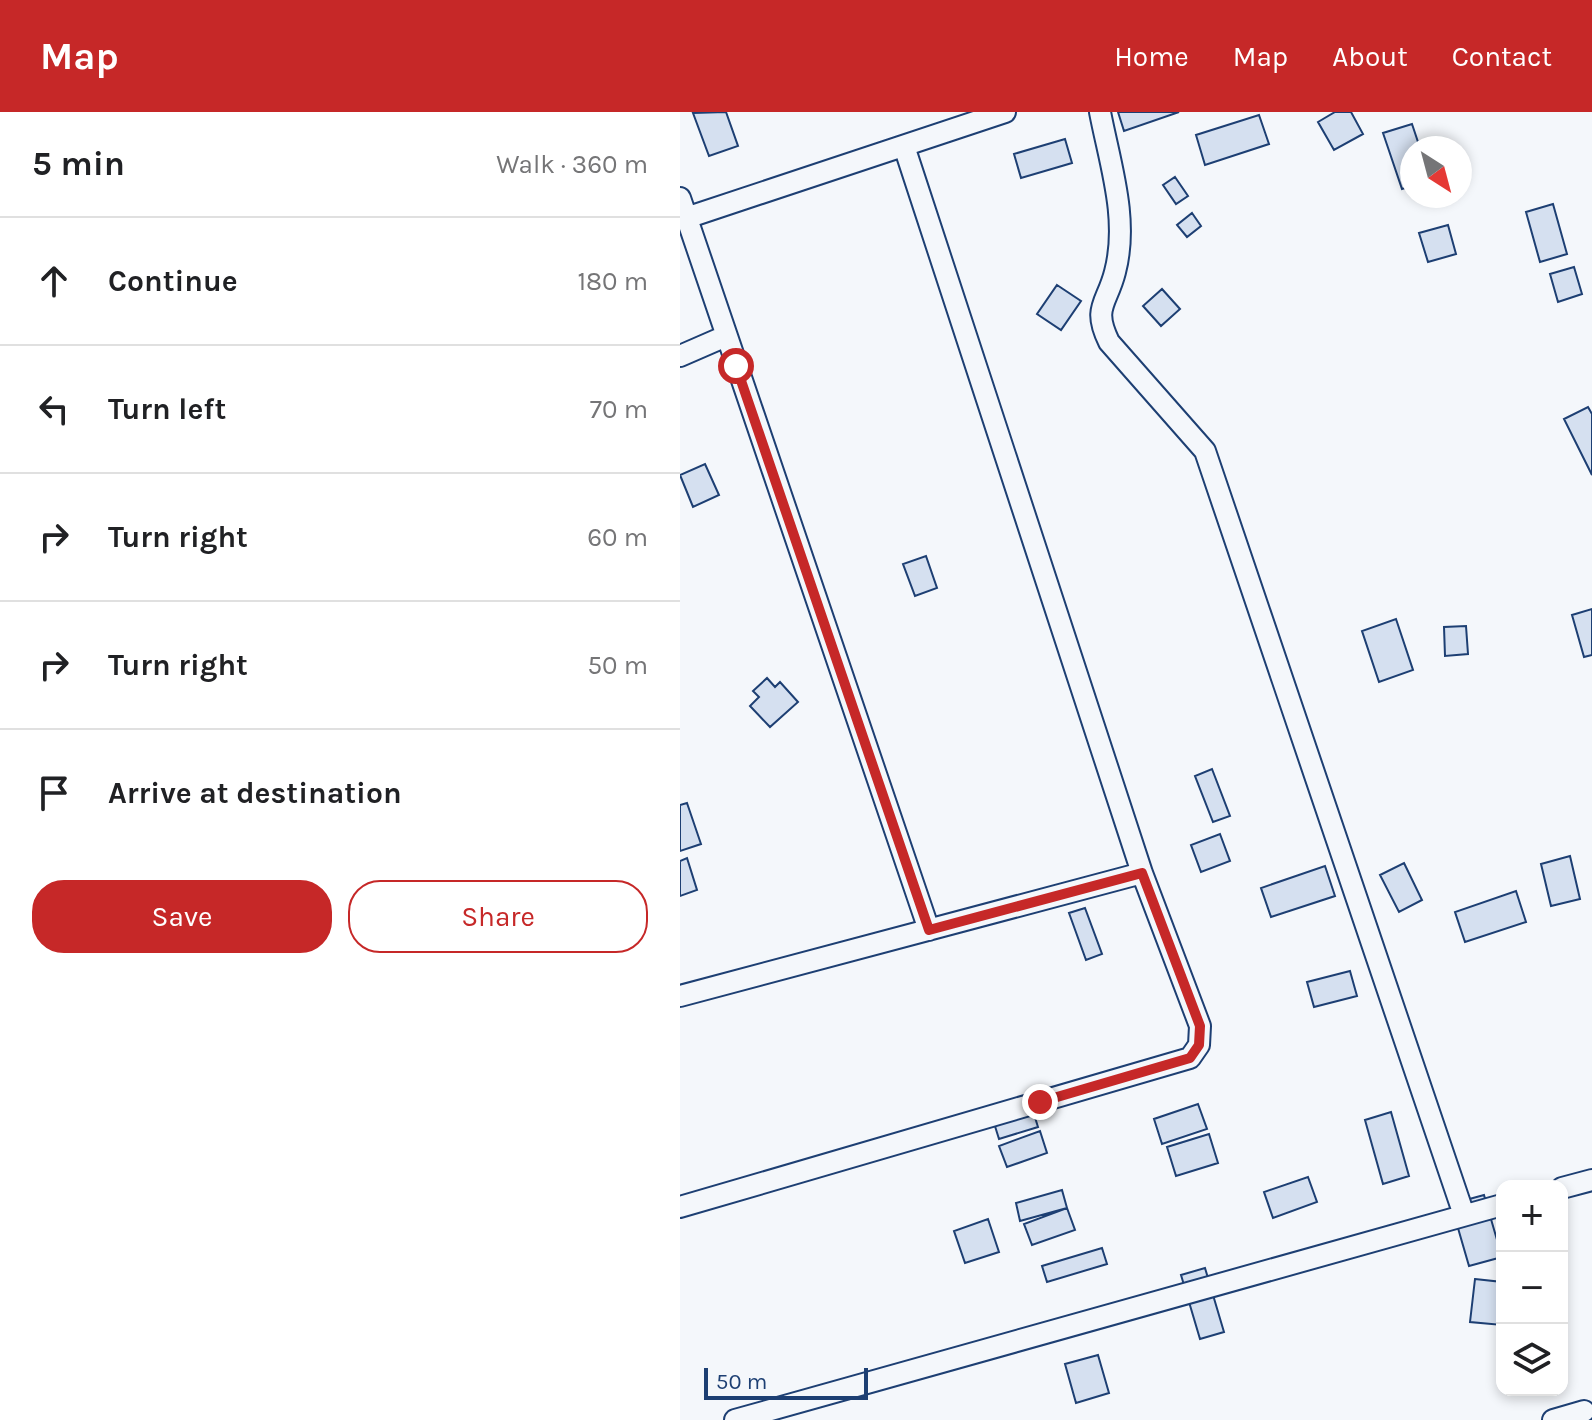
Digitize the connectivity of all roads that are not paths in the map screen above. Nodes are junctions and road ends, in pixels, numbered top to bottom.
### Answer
1 (1005, 112) edge
2 (1100, 112) edge
3 (904, 146) junction
4 (683, 208) edge
5 (726, 336) junction
6 (680, 356) edge
7 (1142, 873) junction
8 (929, 930) junction
9 (680, 996) edge
10 (1592, 1180) edge
11 (1568, 1186) edge
12 (680, 1207) edge
13 (1496, 1207) edge
14 (1464, 1215) junction
15 (1584, 1411) dead end
16 (735, 1420) edge
17 (1553, 1420) edge

1 - 3 street
2 - 14 street
3 - 4 street
3 - 7 street
4 - 5 street
5 - 6 street
5 - 8 street
7 - 8 street
7 - 12 street
8 - 9 street
10 - 11 street
13 - 14 street
14 - 16 street
15 - 17 street

